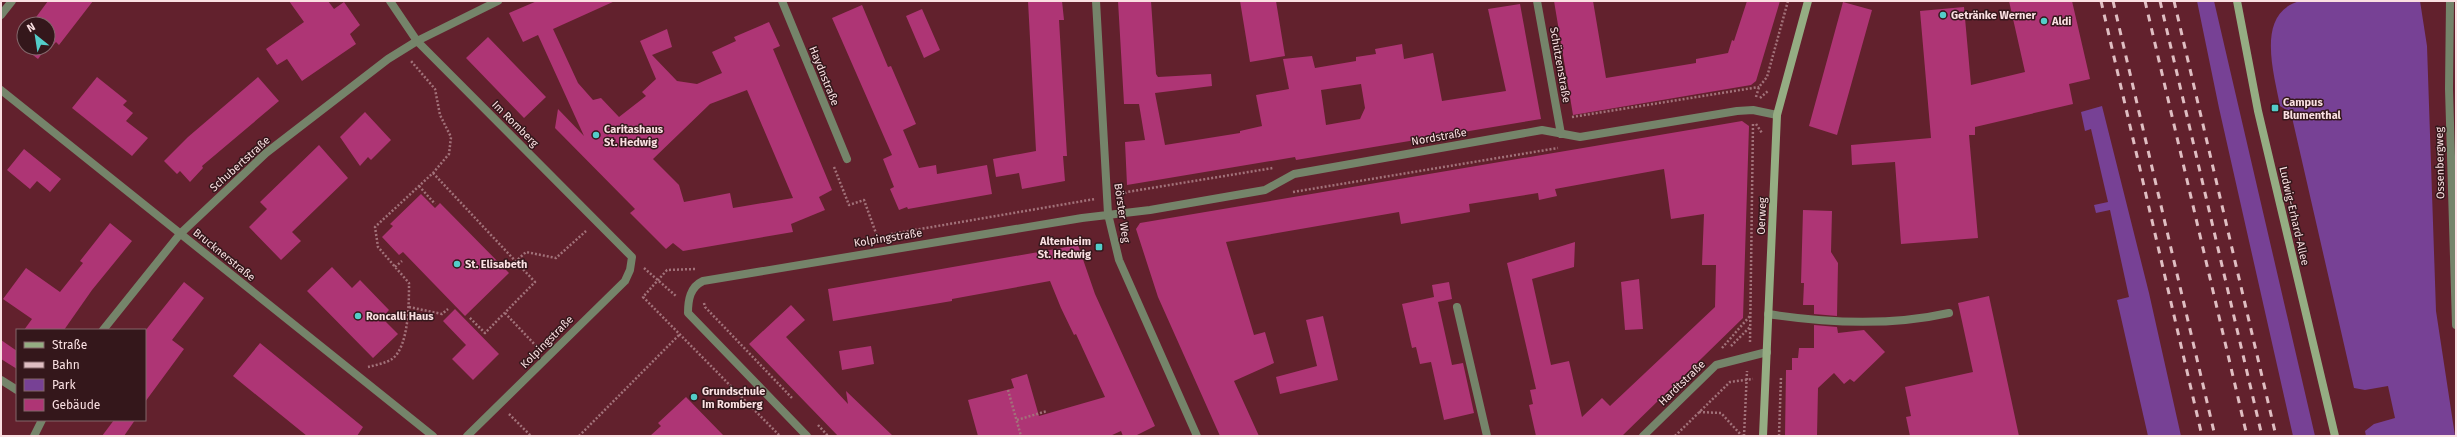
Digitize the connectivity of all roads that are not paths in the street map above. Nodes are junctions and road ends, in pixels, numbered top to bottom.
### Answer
1 (12, 1) edge
2 (390, 1) edge
3 (498, 1) edge
4 (782, 1) edge
5 (1096, 1) edge
6 (1537, 1) edge
7 (1808, 1) edge
8 (2238, 1) edge
9 (2450, 1) edge
10 (1, 15) edge
11 (417, 41) junction
12 (1, 90) edge
13 (1777, 115) junction
14 (1561, 134) junction
15 (847, 158) road end
16 (1108, 214) junction
17 (180, 234) junction
18 (632, 257) joint
19 (1457, 307) dead end
20 (1949, 313) dead end
21 (1768, 314) junction
22 (2456, 325) edge
23 (104, 329) edge
24 (1767, 352) junction
25 (1, 380) edge
26 (16, 389) edge
27 (42, 421) edge
28 (34, 436) edge
29 (433, 436) edge
30 (467, 436) edge
31 (806, 436) edge
32 (1197, 436) edge
33 (1487, 436) edge
34 (1643, 436) edge
35 (1763, 436) edge
36 (2335, 436) edge

1 - 10 street
2 - 11 street, Im Romberg
3 - 11 street, Schubertstraße
4 - 15 street, Haydnstraße
5 - 16 street, Börster Weg
6 - 14 street, Schützenstraße
7 - 13 main road, Oerweg
8 - 36 main road, Ludwig-Erhard-Allee
9 - 22 street, Ossenbergweg
11 - 17 street, Schubertstraße
11 - 18 street, Im Romberg
12 - 17 street, Brucknerstraße
13 - 14 street, Nordstraße
13 - 21 main road, Oerweg
14 - 16 street, Nordstraße
16 - 31 street, Kolpingstraße
16 - 32 street, Börster Weg
17 - 23 street, Schubertstraße
17 - 29 street, Brucknerstraße
18 - 30 street, Kolpingstraße
19 - 33 street
20 - 21 street
21 - 24 main road, Oerweg
24 - 34 street, Hardtstraße
24 - 35 main road, Oerweg
25 - 26 street
27 - 28 street

